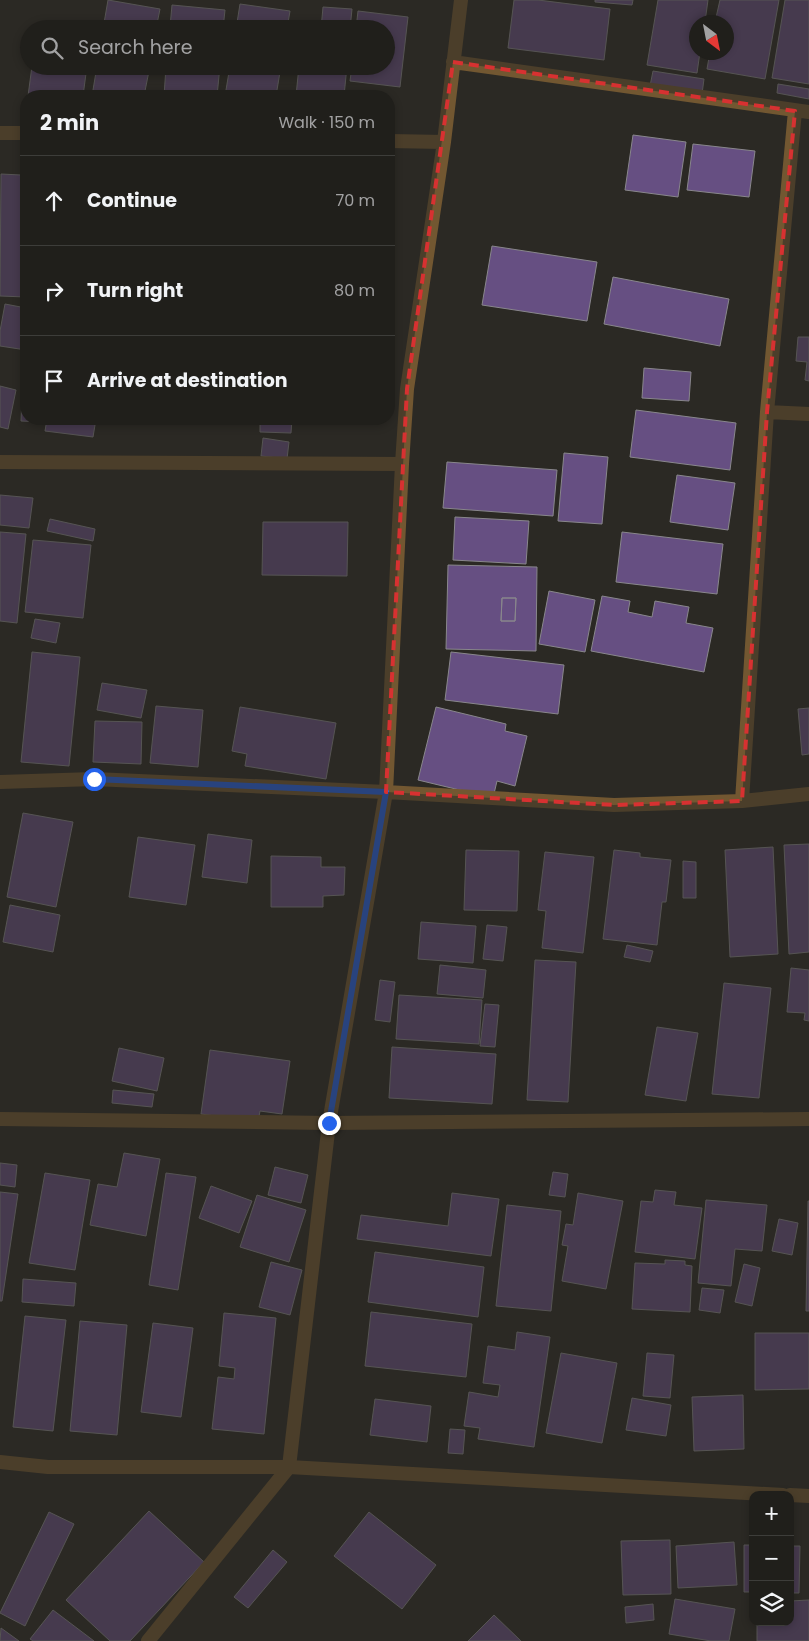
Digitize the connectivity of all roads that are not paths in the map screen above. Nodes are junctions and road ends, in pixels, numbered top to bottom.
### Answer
1 (462, 0) edge
2 (453, 62) junction
3 (802, 112) edge
4 (0, 133) edge
5 (20, 133) edge
6 (395, 141) edge
7 (444, 142) junction
8 (768, 412) junction
9 (809, 414) edge
10 (0, 462) edge
11 (402, 464) junction
12 (0, 782) edge
13 (386, 792) junction
14 (809, 794) edge
15 (742, 801) junction
16 (0, 1119) edge
17 (809, 1119) edge
18 (329, 1123) junction
19 (0, 1462) edge
20 (289, 1467) junction
21 (749, 1493) edge
22 (794, 1495) edge
23 (809, 1496) edge
24 (148, 1641) edge

1 - 2 street
2 - 3 street
2 - 7 street
3 - 8 street
4 - 5 street
6 - 7 street
7 - 11 street
8 - 9 street
8 - 15 street
10 - 11 street
11 - 13 street
12 - 13 street
13 - 15 street
13 - 18 street
14 - 15 street
16 - 18 street
17 - 18 street
18 - 20 street
19 - 20 street
20 - 21 street
20 - 24 street
22 - 23 street

